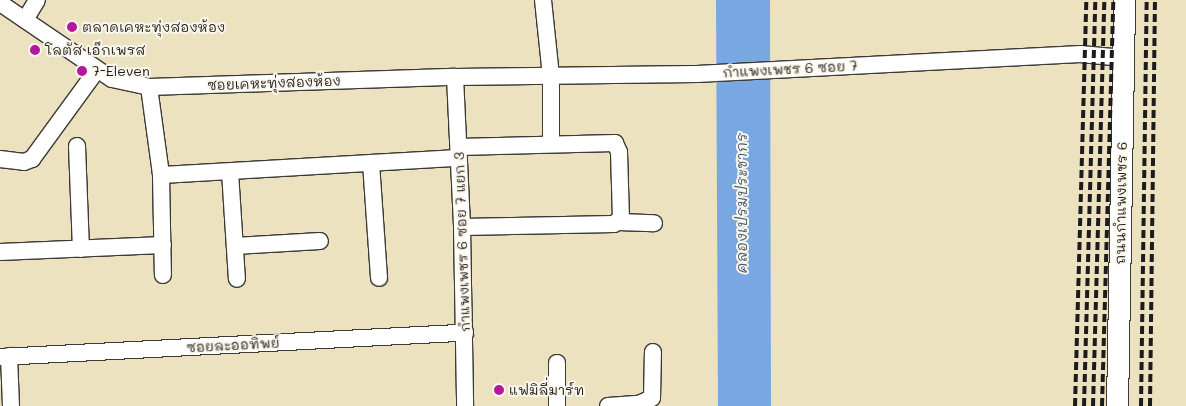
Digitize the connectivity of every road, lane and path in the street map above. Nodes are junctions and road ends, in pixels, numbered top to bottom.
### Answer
1 (37, 0) edge
2 (543, 0) edge
3 (1124, 0) edge
4 (0, 3) edge
5 (25, 20) junction
6 (1124, 58) junction
7 (97, 70) junction
8 (551, 76) junction
9 (455, 78) junction
10 (149, 88) junction
11 (551, 144) junction
12 (77, 146) dead end
13 (459, 153) junction
14 (0, 159) edge
15 (372, 164) junction
16 (230, 172) junction
17 (161, 175) junction
18 (618, 222) junction
19 (654, 223) dead end
20 (462, 227) junction
21 (320, 241) dead end
22 (163, 245) junction
23 (235, 246) junction
24 (81, 249) junction
25 (0, 252) edge
26 (163, 275) dead end
27 (379, 278) dead end
28 (237, 279) dead end
29 (465, 333) junction
30 (654, 352) dead end
31 (4, 357) edge
32 (557, 363) dead end
33 (11, 406) edge
34 (465, 406) edge
35 (557, 406) edge
36 (608, 406) edge
37 (1117, 406) edge

1 - 5 street
2 - 8 street
3 - 6 main road, ถนนกำแพงเพชร 6
4 - 5 street
5 - 7 street
6 - 8 street, กำแพงเพชร 6 ซอย 7
6 - 37 main road, ถนนกำแพงเพชร 6
7 - 10 street, ซอยเคหะทุ่งสองห้อง
7 - 14 street
8 - 9 street, กำแพงเพชร 6 ซอย 7
8 - 11 street
9 - 10 street, ซอยเคหะทุ่งสองห้อง
9 - 13 street, กำแพงเพชร 6 ซอย 7 แยก 3
10 - 17 street
11 - 13 street
11 - 18 street
12 - 24 street
13 - 15 street
13 - 20 street, กำแพงเพชร 6 ซอย 7 แยก 3
15 - 16 street
15 - 27 street
16 - 17 street
16 - 23 street
17 - 22 street
18 - 19 street
18 - 20 street
20 - 29 street, กำแพงเพชร 6 ซอย 7 แยก 3
21 - 23 street
22 - 24 street
22 - 26 street
23 - 28 street
24 - 25 street
29 - 31 street, ซอยละออทิพย์
29 - 34 street, กำแพงเพชร 6 ซอย 7 แยก 3
30 - 36 street
31 - 33 street
32 - 35 street

